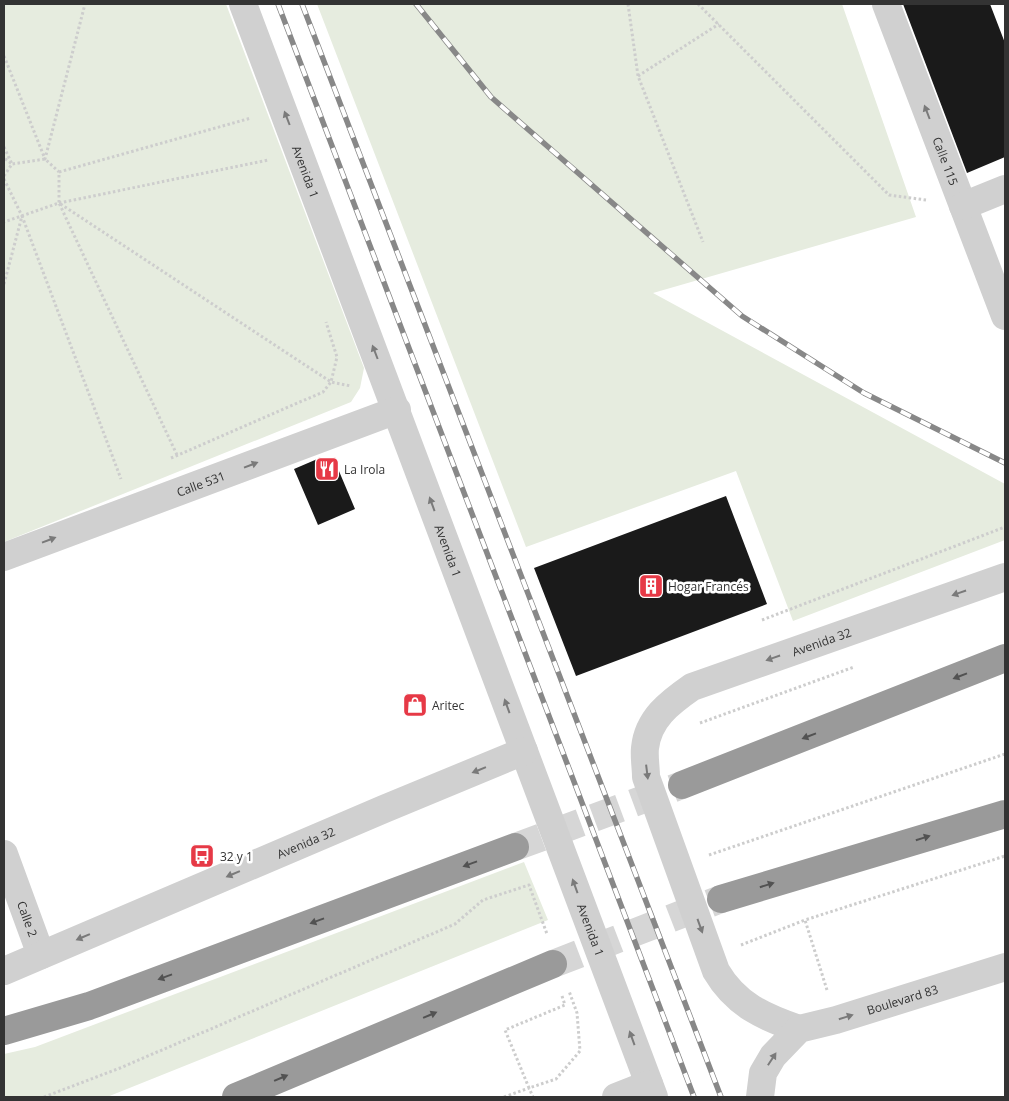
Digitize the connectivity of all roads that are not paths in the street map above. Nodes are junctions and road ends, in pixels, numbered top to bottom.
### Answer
1 (243, 4) edge
2 (886, 4) edge
3 (1005, 189) edge
4 (964, 206) junction
5 (1005, 316) edge
6 (397, 410) junction
7 (4, 557) edge
8 (1005, 577) edge
9 (1005, 658) edge
10 (524, 751) junction
11 (682, 786) tunnel mouth
12 (1005, 814) edge
13 (516, 847) tunnel mouth
14 (4, 854) edge
15 (721, 899) tunnel mouth
16 (41, 955) junction
17 (553, 964) tunnel mouth
18 (1005, 967) edge
19 (4, 971) edge
20 (799, 1029) junction
21 (4, 1030) edge
22 (651, 1091) edge
23 (236, 1097) edge
24 (616, 1097) edge
25 (760, 1097) edge

6 -> 1 street, Avenida 1
4 -> 2 street, Calle 115
3 - 4 street
4 - 5 street, Calle 115
7 -> 6 street, Calle 531
10 -> 6 street, Avenida 1
8 -> 20 street, Avenida 32
9 -> 11 highway
10 -> 16 street, Avenida 32
22 -> 10 street, Avenida 1
15 -> 12 highway
13 -> 21 highway
14 - 16 street, Calle 2
16 - 19 street, Avenida 32
23 -> 17 highway
20 -> 18 street, Boulevard 83
25 -> 20 street
22 - 24 street

